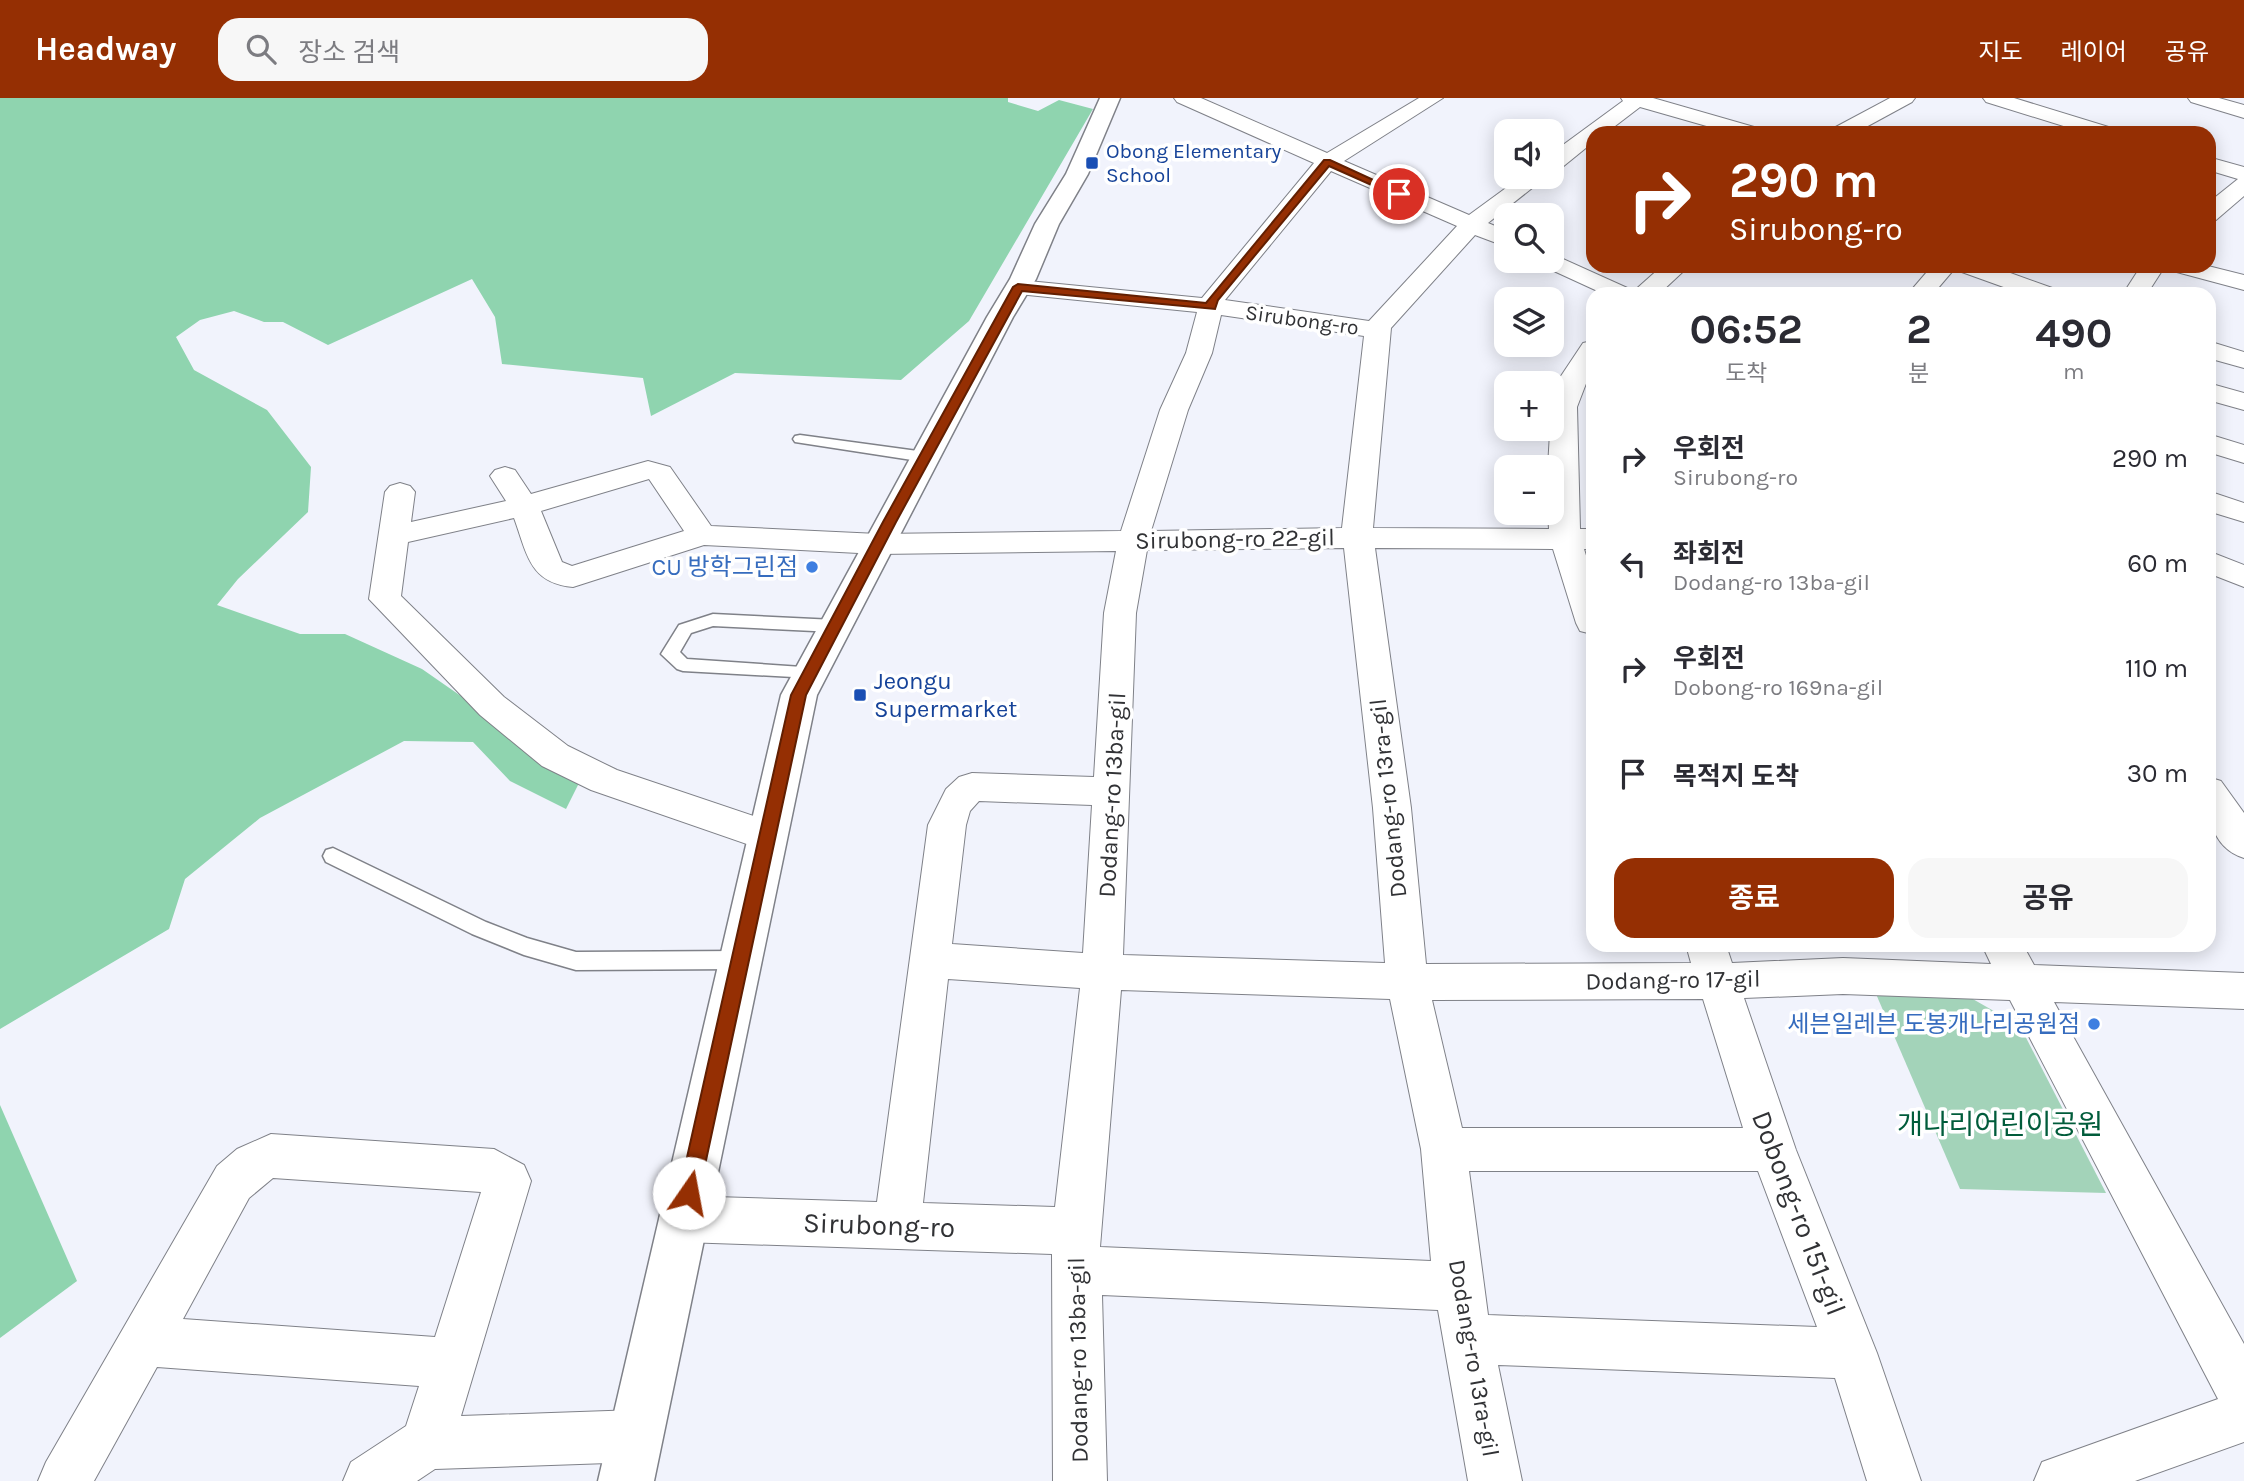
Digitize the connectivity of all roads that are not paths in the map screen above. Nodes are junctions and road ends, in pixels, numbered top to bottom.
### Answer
1 (1110, 98) edge
2 (1184, 98) edge
3 (1433, 98) edge
4 (1905, 98) edge
5 (1993, 98) edge
6 (2197, 98) edge
7 (1635, 99) edge
8 (2244, 112) edge
9 (1605, 126) edge
10 (1730, 126) edge
11 (1852, 126) edge
12 (2085, 126) edge
13 (1586, 143) edge
14 (1564, 156) edge
15 (1327, 162) junction
16 (2216, 165) edge
17 (2244, 174) edge
18 (2244, 184) edge
19 (1519, 189) edge
20 (2216, 208) edge
21 (1472, 225) junction
22 (1494, 234) edge
23 (1564, 267) edge
24 (1669, 273) edge
25 (1939, 273) edge
26 (1988, 273) edge
27 (2208, 273) edge
28 (2244, 283) edge
29 (1018, 287) junction
30 (1609, 287) edge
31 (1652, 287) edge
32 (1926, 287) edge
33 (2026, 287) edge
34 (1211, 306) junction
35 (1378, 330) junction
36 (2216, 351) edge
37 (1586, 358) edge
38 (2244, 360) edge
39 (2216, 393) edge
40 (2244, 402) edge
41 (800, 439) dead end
42 (2216, 445) edge
43 (2244, 454) edge
44 (925, 457) junction
45 (505, 475) dead end
46 (400, 492) dead end
47 (2216, 503) edge
48 (524, 506) junction
49 (2244, 513) edge
50 (702, 535) junction
51 (394, 536) junction
52 (1357, 538) junction
53 (1579, 539) edge
54 (1133, 540) junction
55 (878, 544) junction
56 (2216, 565) edge
57 (2244, 577) edge
58 (1586, 584) edge
59 (835, 626) junction
60 (811, 672) junction
61 (1112, 792) junction
62 (2216, 803) edge
63 (767, 836) junction
64 (2244, 844) edge
65 (333, 856) dead end
66 (2006, 952) edge
67 (739, 960) junction
68 (929, 960) junction
69 (1712, 963) edge
70 (1102, 972) junction
71 (1407, 982) junction
72 (2023, 985) junction
73 (2244, 991) edge
74 (1444, 1149) junction
75 (1773, 1150) junction
76 (683, 1219) junction
77 (897, 1226) junction
78 (1076, 1250) junction
79 (1458, 1286) junction
80 (1469, 1339) junction
81 (144, 1340) junction
82 (1852, 1353) junction
83 (451, 1363) junction
84 (2244, 1395) edge
85 (2244, 1416) edge
86 (426, 1443) junction
87 (631, 1458) edge
88 (65, 1481) edge
89 (370, 1481) edge
90 (1080, 1481) edge
91 (1495, 1481) edge
92 (1894, 1481) edge
93 (2061, 1481) edge

1 - 29 street
2 - 15 street
3 - 15 street, Dodang-ro 13ba-gil
4 - 11 street
5 - 12 street
6 - 8 street
7 - 9 street
7 - 10 street
13 - 14 street
15 - 21 street
15 - 34 street, Dodang-ro 13ba-gil
16 - 17 street
18 - 20 street
19 - 21 street
21 - 22 street
21 - 35 street
23 - 30 street
24 - 31 street
25 - 32 street
26 - 33 street
27 - 28 street
29 - 34 street, Sirubong-ro
29 - 44 street
34 - 35 street, Sirubong-ro
34 - 54 street, Dodang-ro 13ba-gil
35 - 52 street, Dodang-ro 13ra-gil
36 - 38 street
37 - 53 street
39 - 40 street
41 - 44 lane
42 - 43 street
44 - 55 street
45 - 48 street
46 - 51 street
47 - 49 street
48 - 50 street
48 - 50 street
48 - 51 street
50 - 55 street
51 - 63 street
52 - 53 street, Sirubong-ro 22-gil
52 - 54 street, Sirubong-ro 22-gil
52 - 71 street, Dodang-ro 13ra-gil
53 - 58 street
54 - 55 street, Sirubong-ro 22-gil
54 - 61 street, Dodang-ro 13ba-gil
55 - 59 street
56 - 57 street
59 - 60 street
59 - 60 lane
60 - 63 street
61 - 68 street
61 - 70 street, Dodang-ro 13ba-gil
62 - 64 street
63 - 67 street
65 - 67 lane
66 - 72 street
67 - 76 street
68 - 70 street, Dodang-ro 17-gil
68 - 77 street
69 - 71 street, Dodang-ro 17-gil
69 - 72 street, Dodang-ro 17-gil
69 - 75 street, Dobong-ro 151-gil
70 - 71 street, Dodang-ro 17-gil
70 - 78 street, Dodang-ro 13ba-gil
71 - 74 street, Dodang-ro 13ra-gil
72 - 73 street, Dodang-ro 17-gil
72 - 84 street
74 - 75 street
74 - 79 street, Dodang-ro 13ra-gil
75 - 82 street, Dobong-ro 151-gil
76 - 77 street, Sirubong-ro
76 - 87 street
77 - 78 street, Sirubong-ro
78 - 79 street, Sirubong-ro
78 - 90 street, Dodang-ro 13ba-gil
79 - 80 street, Dodang-ro 13ra-gil
80 - 82 street
80 - 91 street, Dodang-ro 13ra-gil
81 - 83 street
81 - 83 street
81 - 88 street
82 - 92 street, Dobong-ro 151-gil
83 - 86 street
85 - 93 street
86 - 87 street
86 - 89 street

